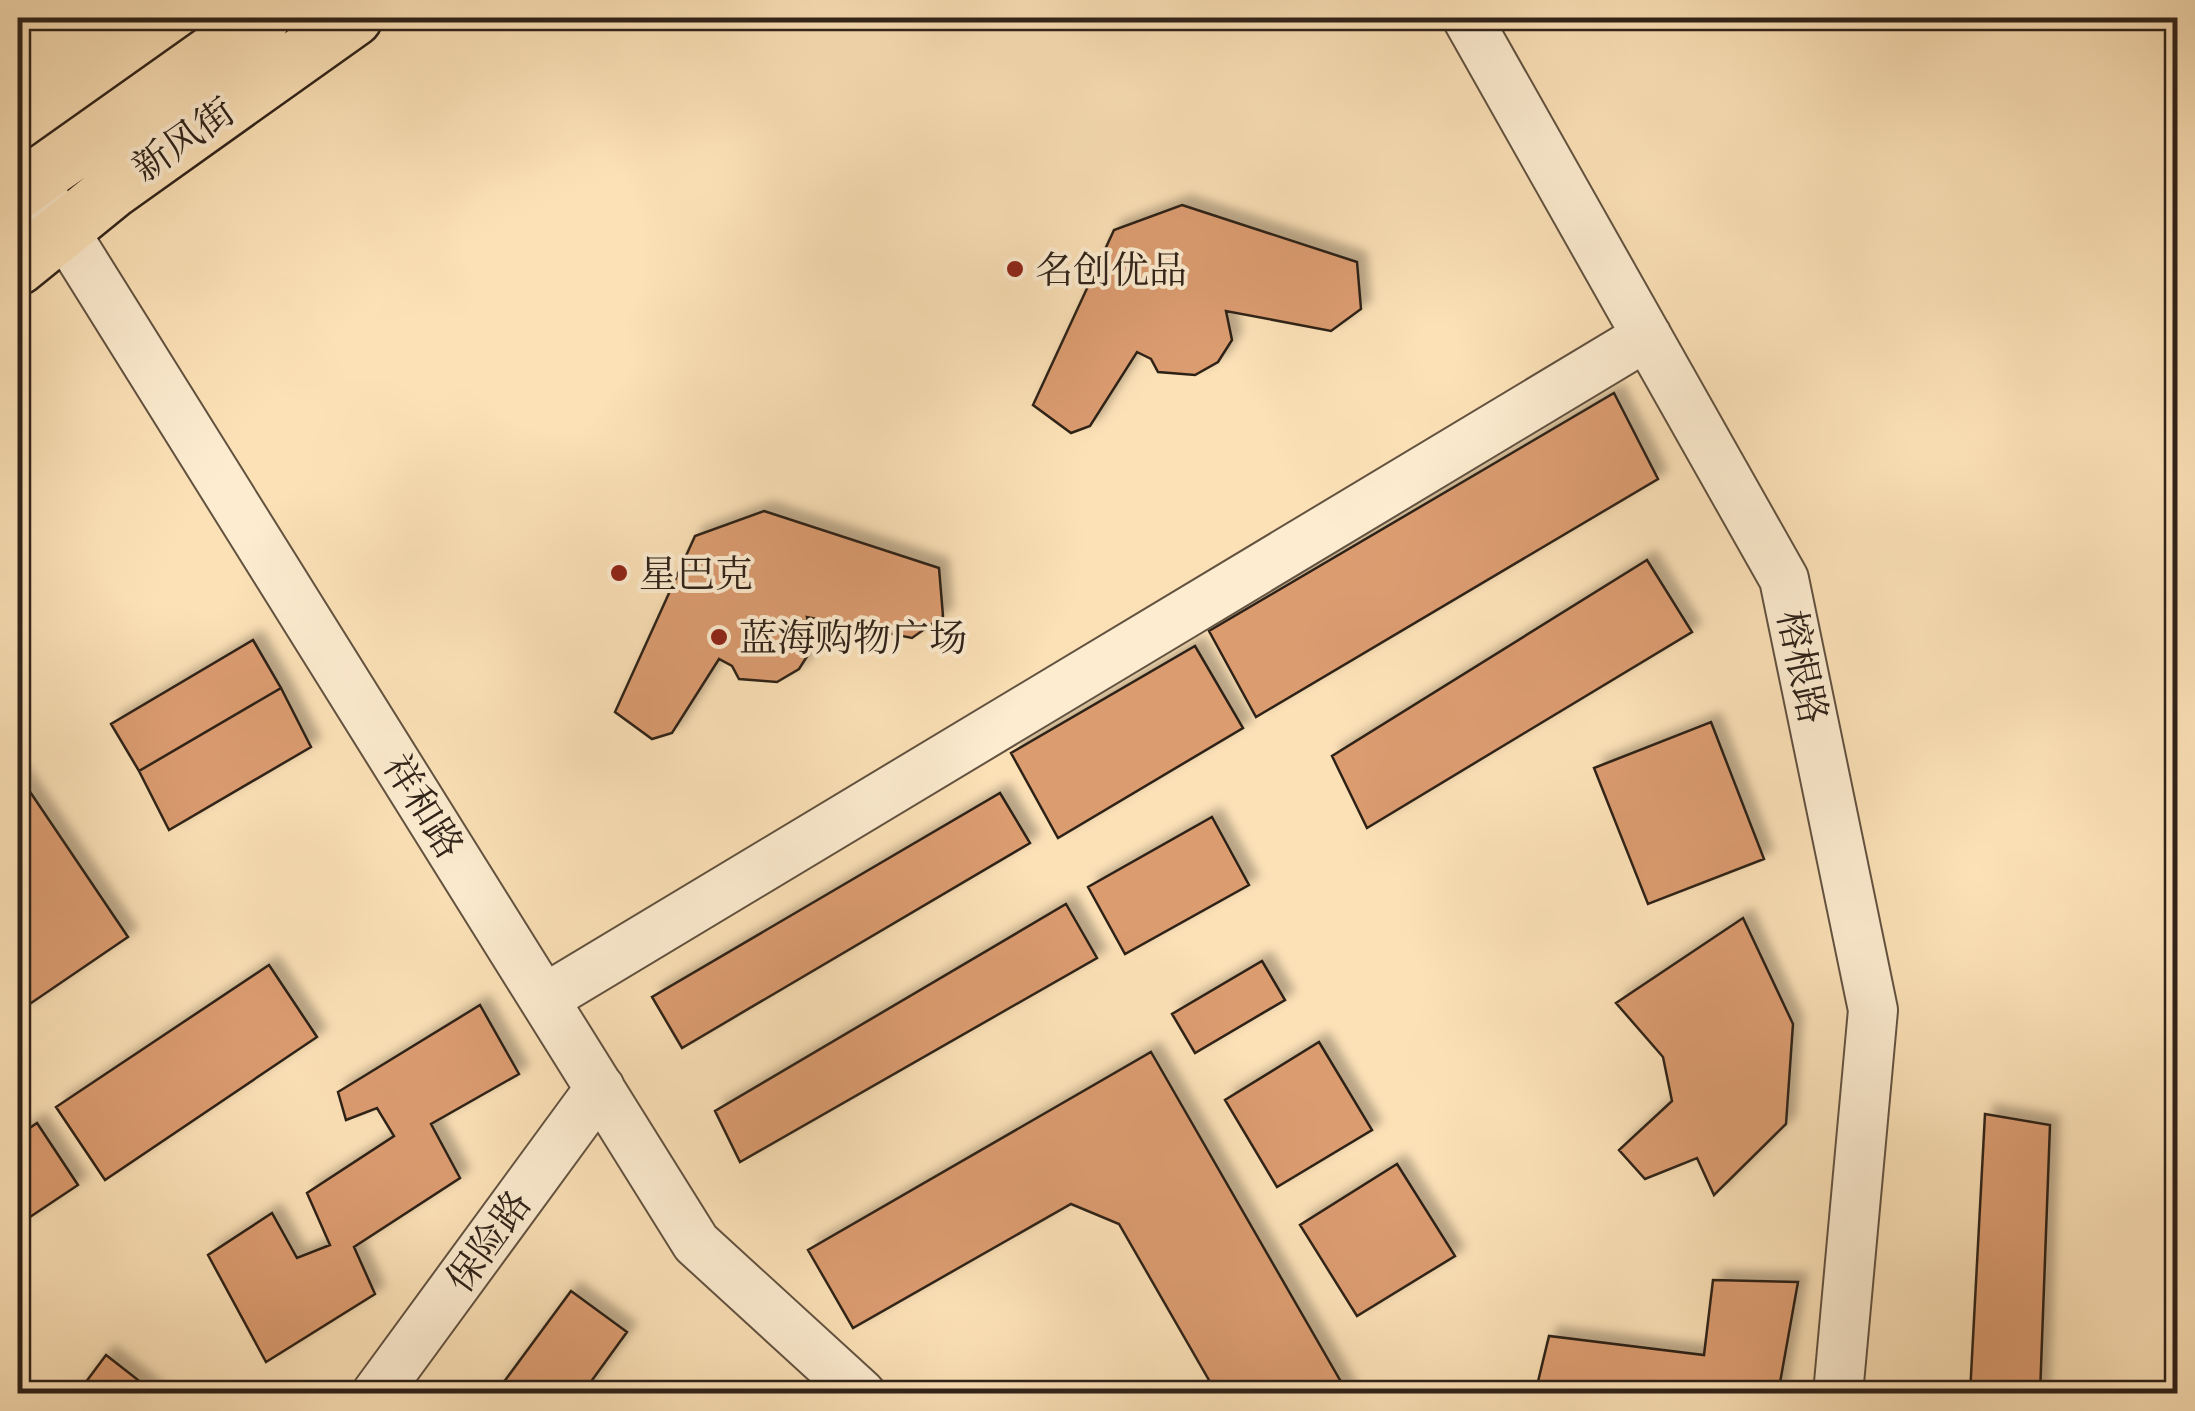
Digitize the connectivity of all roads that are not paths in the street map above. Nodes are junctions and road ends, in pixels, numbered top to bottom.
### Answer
1 (262, 18) edge
2 (354, 18) edge
3 (1466, 18) edge
4 (22, 177) edge
5 (64, 229) junction
6 (18, 267) edge
7 (1646, 336) junction
8 (544, 998) junction
9 (600, 1088) junction
10 (376, 1394) edge
11 (861, 1394) edge
12 (1838, 1394) edge

1 - 4 main road, 新风街
2 - 5 main road, 新风街
3 - 7 street, 榕根路
4 - 5 street, 祥和路
5 - 6 main road, 新风街
5 - 8 street, 祥和路
7 - 8 street
7 - 12 street, 榕根路
8 - 9 street, 祥和路
9 - 10 street, 保险路
9 - 11 street, 祥和路

